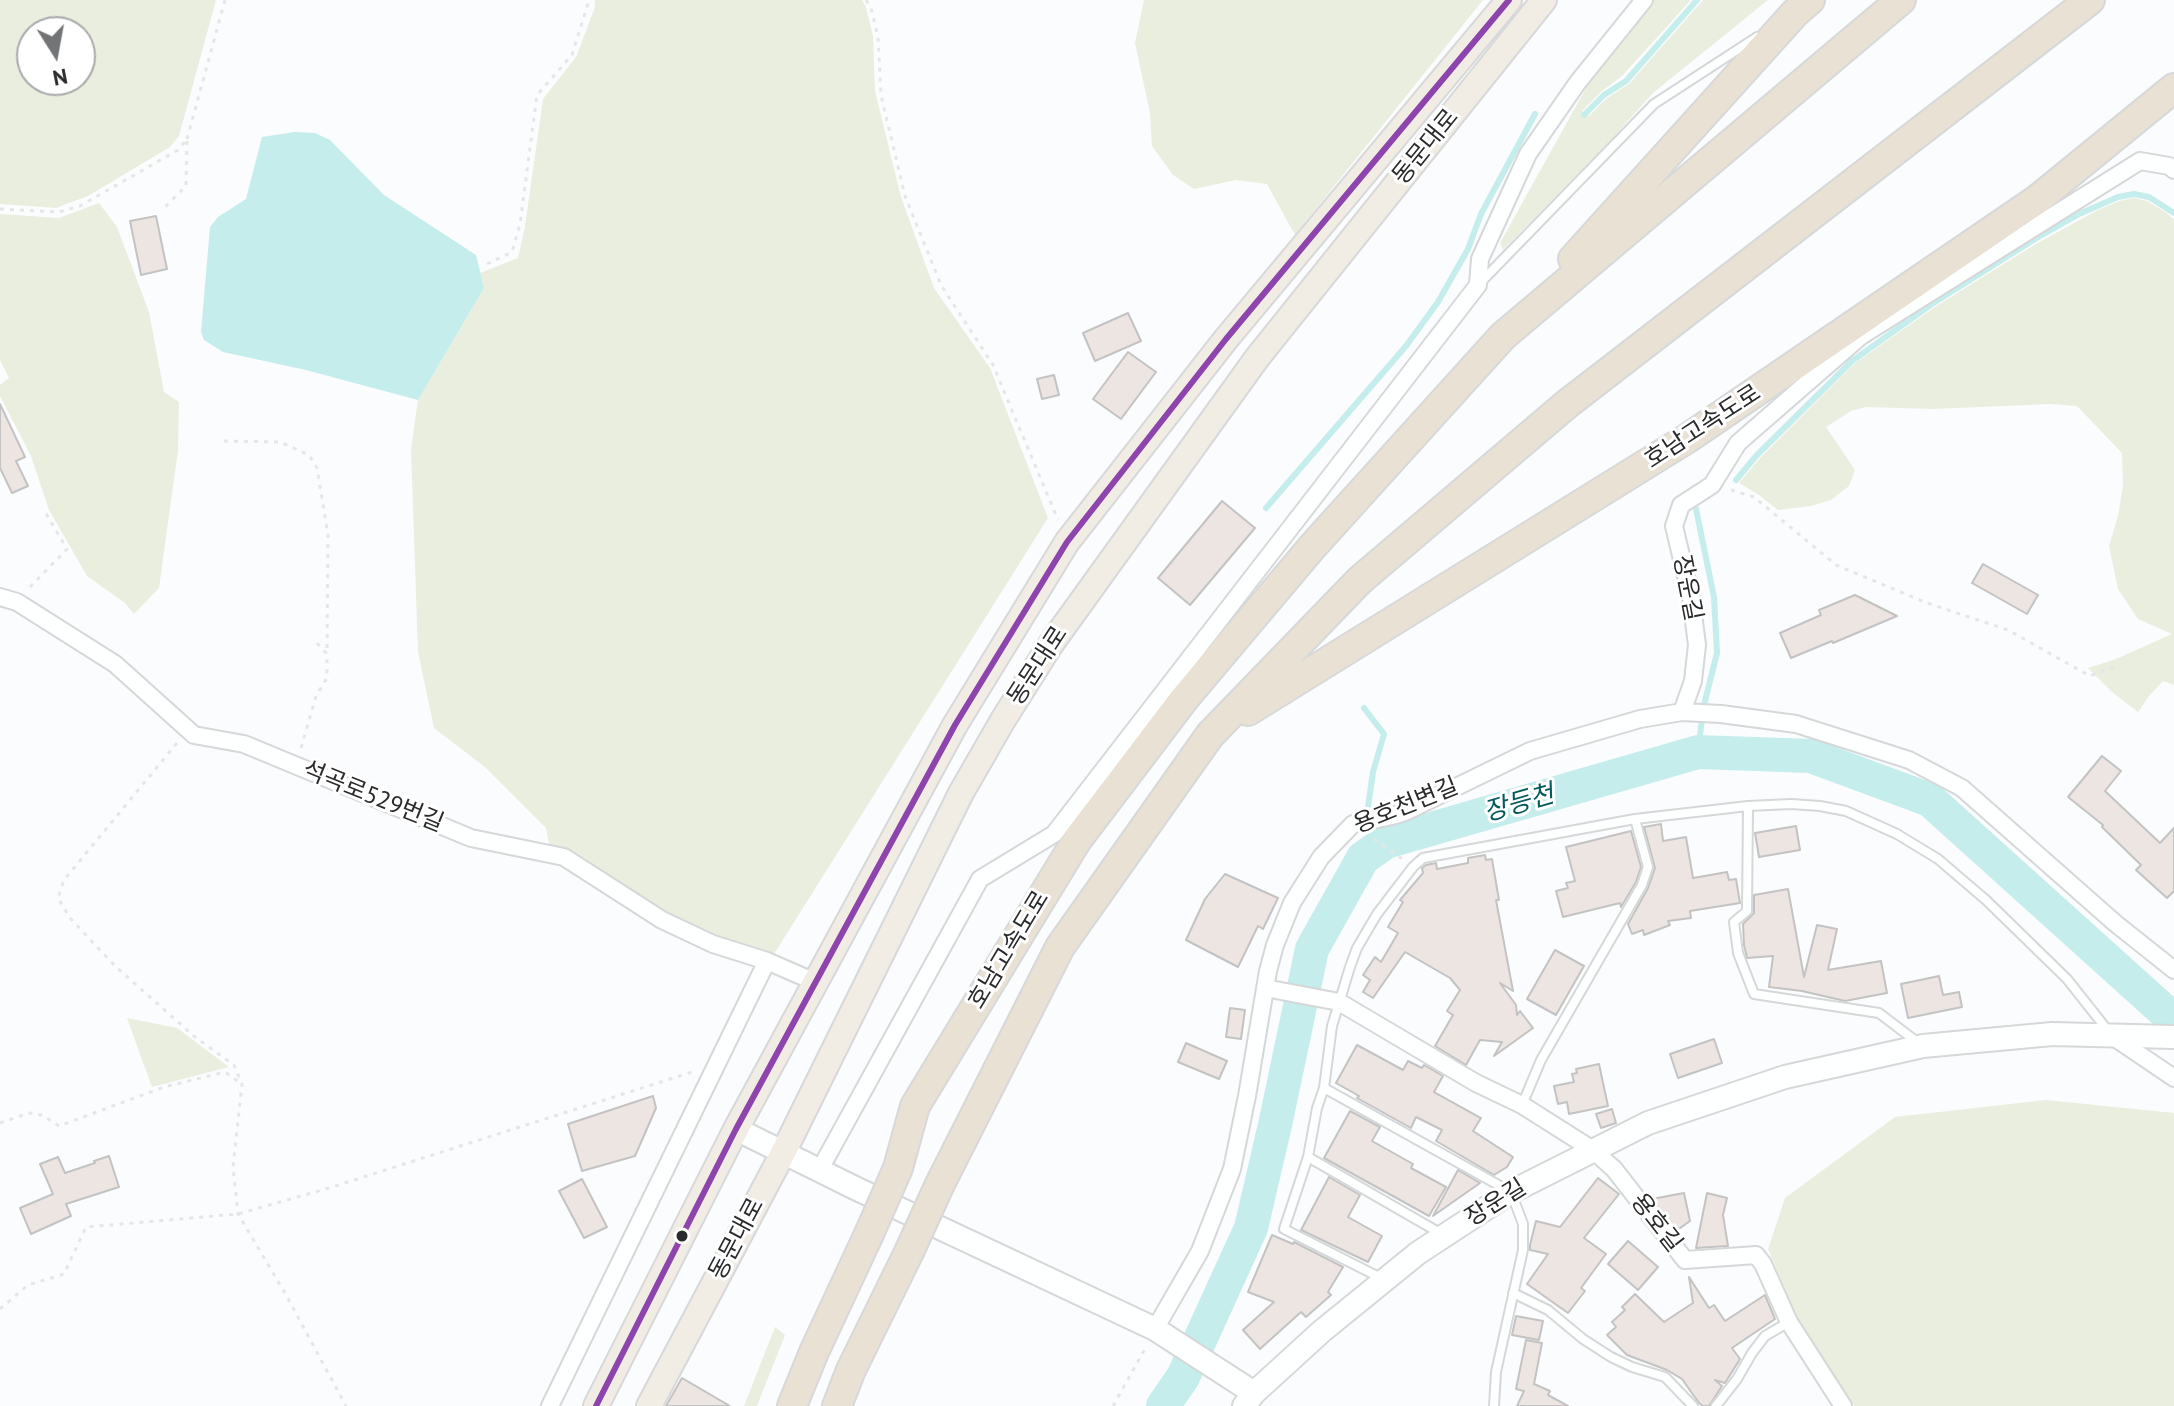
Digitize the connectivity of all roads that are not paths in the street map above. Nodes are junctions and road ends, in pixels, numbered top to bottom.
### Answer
1 (1509, 0) edge
2 (1544, 0) edge
3 (1644, 0) edge
4 (1824, 0) edge
5 (1901, 0) edge
6 (2090, 0) edge
7 (1802, 6) edge
8 (2174, 88) edge
9 (2174, 170) edge
10 (1478, 285) junction
11 (1313, 546) junction
12 (0, 597) edge
13 (1682, 712) junction
14 (1210, 735) junction
15 (1748, 806) junction
16 (1635, 819) junction
17 (767, 961) junction
18 (2174, 970) edge
19 (815, 982) junction
20 (1270, 989) junction
21 (1332, 1000) junction
22 (2112, 1035) junction
23 (2174, 1037) edge
24 (1923, 1046) junction
25 (2174, 1078) edge
26 (1324, 1088) junction
27 (1522, 1105) junction
28 (736, 1129) junction
29 (1593, 1150) junction
30 (783, 1153) junction
31 (1308, 1157) junction
32 (819, 1171) junction
33 (1511, 1192) junction
34 (1444, 1236) junction
35 (1384, 1280) junction
36 (1513, 1293) junction
37 (1789, 1322) junction
38 (1161, 1333) junction
39 (1247, 1395) edge
40 (550, 1406) edge
41 (596, 1406) edge
42 (649, 1406) edge
43 (792, 1406) edge
44 (837, 1406) edge
45 (1494, 1406) edge
46 (1693, 1406) edge
47 (1716, 1406) edge
48 (1843, 1406) edge

1 - 19 main road, 동문대로
2 - 30 main road, 동문대로
3 - 10 street
4 - 7 lane
5 - 11 highway, 호남고속도로
6 - 14 highway, 호남고속도로
7 - 10 lane
7 - 11 highway, 호남고속도로
8 - 14 highway, 호남고속도로
9 - 13 street, 장운길
10 - 32 street
11 - 43 highway, 호남고속도로, bridge
12 - 17 street, 석곡로529번길
13 - 18 street
13 - 20 street, 용호천변길
14 - 44 highway, 호남고속도로, bridge
15 - 16 lane
15 - 22 lane
15 - 24 lane
16 - 21 lane
16 - 27 lane
17 - 19 street, 석곡로529번길
17 - 40 street
19 - 28 main road, 동문대로
20 - 21 street
20 - 38 street, 용호천변길
21 - 26 lane
21 - 27 street
22 - 23 street, 장운길
22 - 24 street, 장운길
22 - 25 street
24 - 29 street, 장운길
26 - 31 lane
26 - 33 lane
27 - 29 street
28 - 30 street
28 - 41 main road, 동문대로
29 - 33 street, 장운길
29 - 37 street, 용호길
30 - 32 street
30 - 42 main road, 동문대로
31 - 34 lane
31 - 35 lane
32 - 38 street
33 - 34 street, 장운길
33 - 36 lane
34 - 35 street, 장운길
35 - 39 street, 장운길
36 - 45 lane
36 - 46 lane
37 - 47 lane
37 - 48 street, 용호길
38 - 39 street

